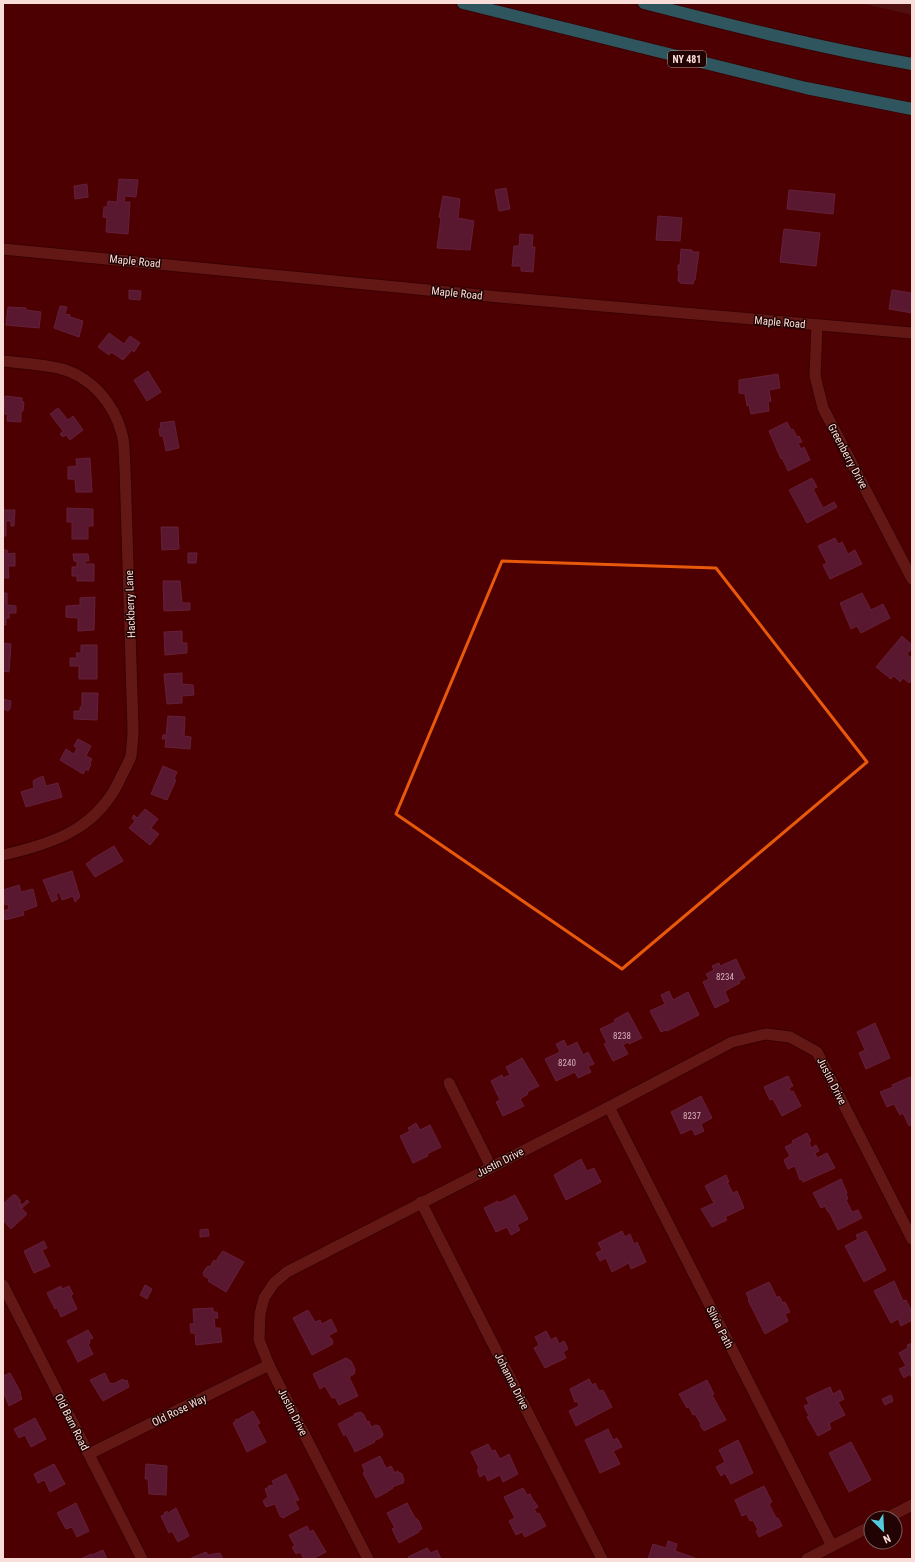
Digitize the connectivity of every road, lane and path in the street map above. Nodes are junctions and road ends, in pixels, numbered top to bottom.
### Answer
1 (463, 3) edge
2 (644, 3) edge
3 (912, 64) edge
4 (912, 109) edge
5 (3, 248) edge
6 (817, 325) junction
7 (912, 334) edge
8 (3, 360) edge
9 (912, 579) edge
10 (3, 855) edge
11 (449, 1083) dead end
12 (609, 1107) junction
13 (491, 1167) junction
14 (421, 1202) junction
15 (912, 1239) edge
16 (3, 1285) edge
17 (269, 1365) junction
18 (89, 1454) junction
19 (912, 1505) edge
20 (902, 1510) edge
21 (863, 1530) edge
22 (832, 1546) junction
23 (142, 1559) edge
24 (368, 1559) edge
25 (602, 1559) edge
26 (807, 1559) edge

1 - 4 highway, NY 481
2 - 3 highway
5 - 6 street, Maple Road
6 - 7 street, Maple Road
6 - 9 street, Greenberry Drive
8 - 10 street, Hackberry Lane
11 - 13 street
12 - 13 street, Justin Drive
12 - 15 street, Justin Drive
12 - 22 street, Silvia Path
13 - 14 street, Justin Drive
14 - 17 street, Justin Drive
14 - 25 street, Johanna Drive
16 - 18 street, Old Barn Road
17 - 18 street, Old Rose Way
17 - 24 street, Justin Drive
18 - 23 street, Old Barn Road
19 - 20 street
21 - 22 street
22 - 26 street

